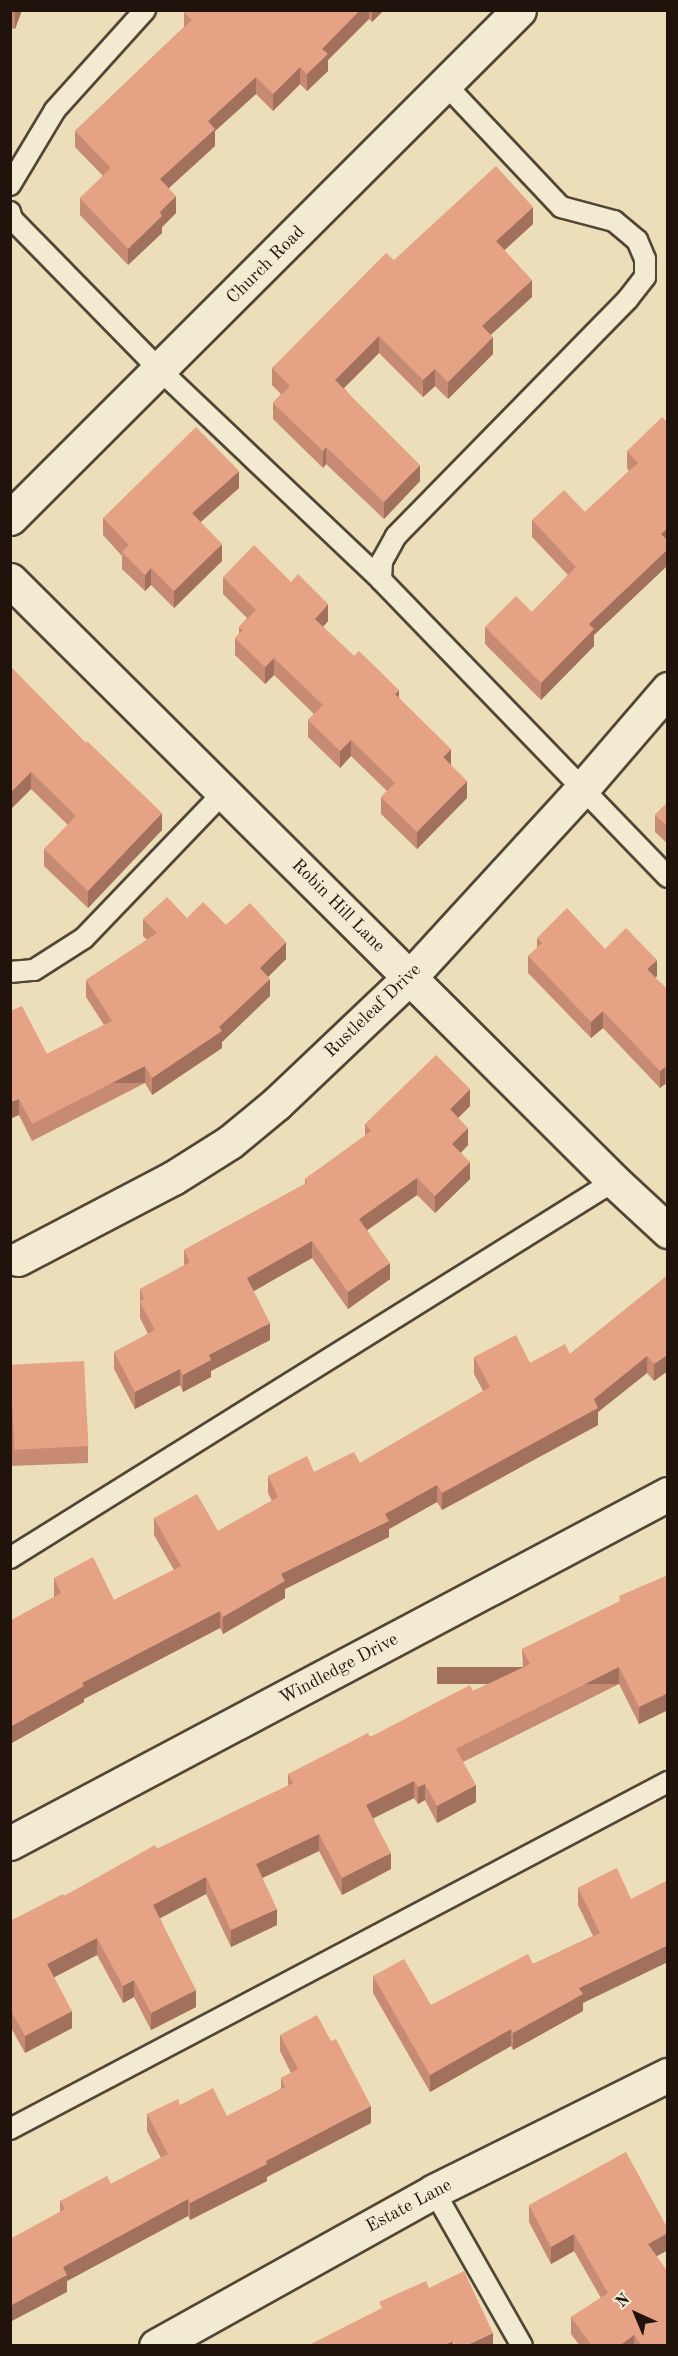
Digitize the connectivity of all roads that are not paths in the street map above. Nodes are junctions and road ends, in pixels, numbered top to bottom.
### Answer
1 (145, 10) edge
2 (519, 10) edge
3 (446, 85) junction
4 (10, 185) edge
5 (10, 212) edge
6 (160, 371) junction
7 (10, 518) edge
8 (10, 580) edge
9 (381, 580) junction
10 (668, 689) edge
11 (582, 789) junction
12 (224, 792) junction
13 (668, 877) edge
14 (10, 972) edge
15 (409, 978) junction
16 (614, 1181) junction
17 (668, 1231) edge
18 (18, 1259) dead end
19 (668, 1494) edge
20 (10, 1558) edge
21 (668, 1782) edge
22 (10, 1843) edge
23 (666, 2078) edge
24 (10, 2129) edge
25 (434, 2191) junction
26 (156, 2346) edge
27 (522, 2346) edge

1 - 4 lane
2 - 3 street, Church Road
3 - 6 street, Church Road
3 - 9 lane
5 - 6 lane
6 - 7 street, Church Road
6 - 9 lane
8 - 12 street, Robin Hill Lane
9 - 11 lane
10 - 11 street, Rustleleaf Drive
11 - 13 lane
11 - 15 street, Rustleleaf Drive
12 - 14 lane
12 - 15 street, Robin Hill Lane
15 - 16 street, Robin Hill Lane
15 - 18 street, Rustleleaf Drive
16 - 17 street, Robin Hill Lane
16 - 20 lane
19 - 22 street, Windledge Drive
21 - 24 lane
23 - 25 street, Estate Lane
25 - 26 street, Estate Lane
25 - 27 lane

